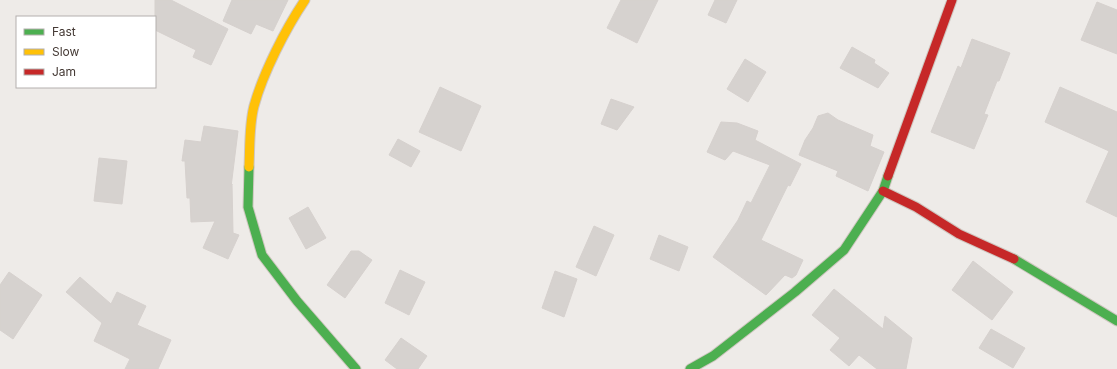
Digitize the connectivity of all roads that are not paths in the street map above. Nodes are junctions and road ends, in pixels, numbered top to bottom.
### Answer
1 (305, 0) edge
2 (952, 0) edge
3 (883, 191) junction
4 (1117, 321) edge
5 (356, 369) edge
6 (690, 369) edge

1 - 5 street
2 - 3 street
3 - 4 street
3 - 6 street

